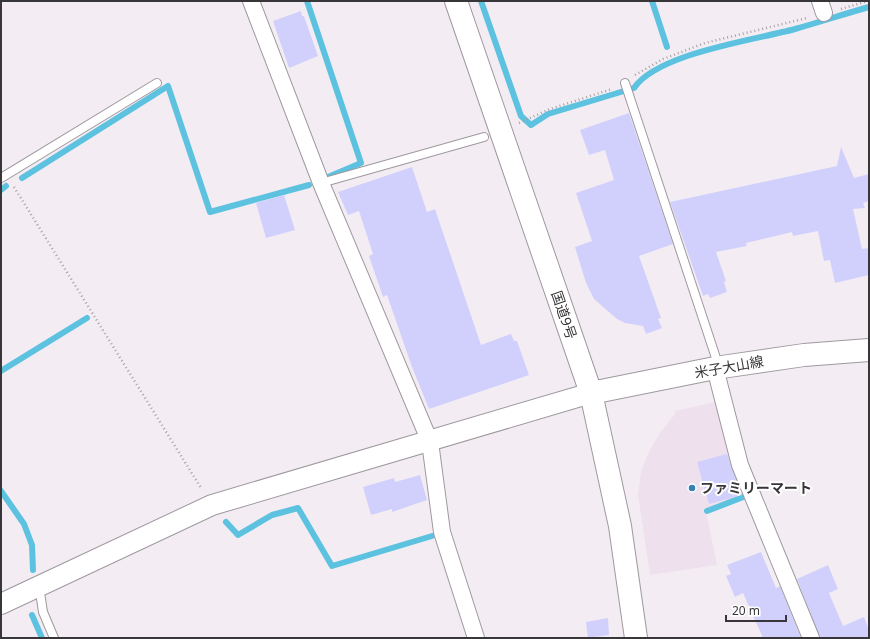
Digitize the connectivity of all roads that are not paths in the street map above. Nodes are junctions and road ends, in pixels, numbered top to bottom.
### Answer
1 (250, 1) edge
2 (456, 1) edge
3 (157, 83) dead end
4 (625, 83) road end
5 (492, 134) junction
6 (4, 176) edge
7 (321, 183) junction
8 (869, 350) edge
9 (717, 368) junction
10 (591, 393) junction
11 (430, 442) junction
12 (39, 586) junction
13 (1, 604) edge
14 (54, 638) edge
15 (476, 638) edge
16 (636, 638) edge
17 (811, 638) edge

1 - 7 street
2 - 5 main road, 国道9号
3 - 6 lane
4 - 9 lane
5 - 7 lane
5 - 10 main road, 国道9号
7 - 11 street
8 - 9 main road, 米子大山線
9 - 10 main road, 米子大山線
9 - 17 street
10 - 11 street
10 - 16 main road, 国道9号
11 - 12 street
11 - 15 street
12 - 13 street
12 - 14 lane

